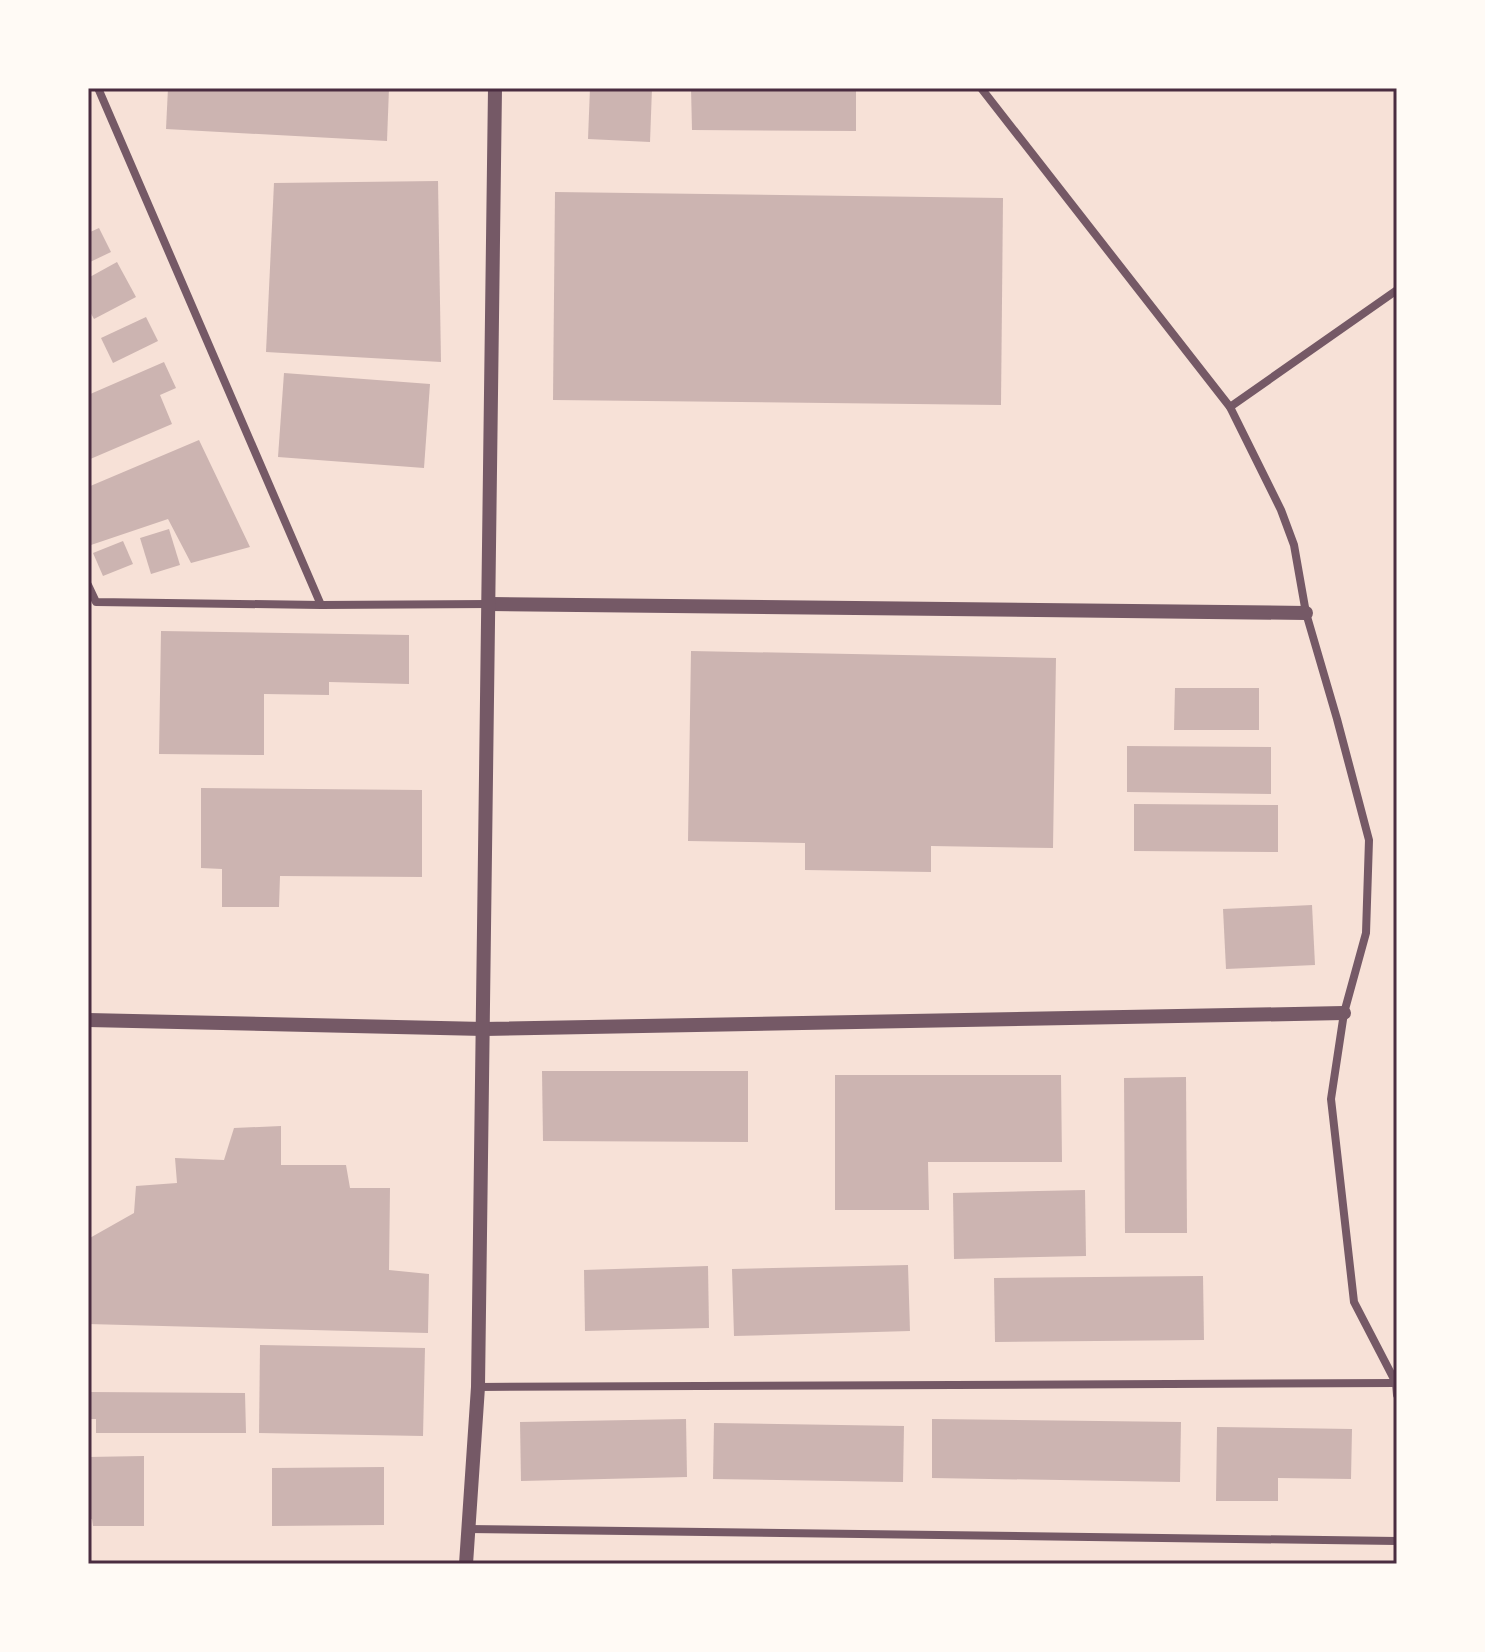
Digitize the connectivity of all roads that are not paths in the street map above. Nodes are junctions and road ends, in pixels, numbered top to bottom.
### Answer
1 (98, 88) edge
2 (495, 88) edge
3 (981, 88) edge
4 (1397, 290) edge
5 (1230, 407) junction
6 (88, 585) edge
7 (490, 604) junction
8 (321, 605) junction
9 (1306, 613) junction
10 (1344, 1013) junction
11 (88, 1020) edge
12 (484, 1029) junction
13 (1396, 1383) edge
14 (478, 1387) junction
15 (1397, 1395) edge
16 (468, 1529) junction
17 (1397, 1541) edge
18 (466, 1564) edge

1 - 8 street
2 - 7 street
3 - 5 street
4 - 5 street
5 - 9 street
6 - 8 street
7 - 8 street
7 - 9 street
7 - 12 street
9 - 10 street
10 - 12 street
10 - 13 street
11 - 12 street
12 - 14 street
13 - 14 street
13 - 15 street
14 - 16 street
16 - 17 street
16 - 18 street

